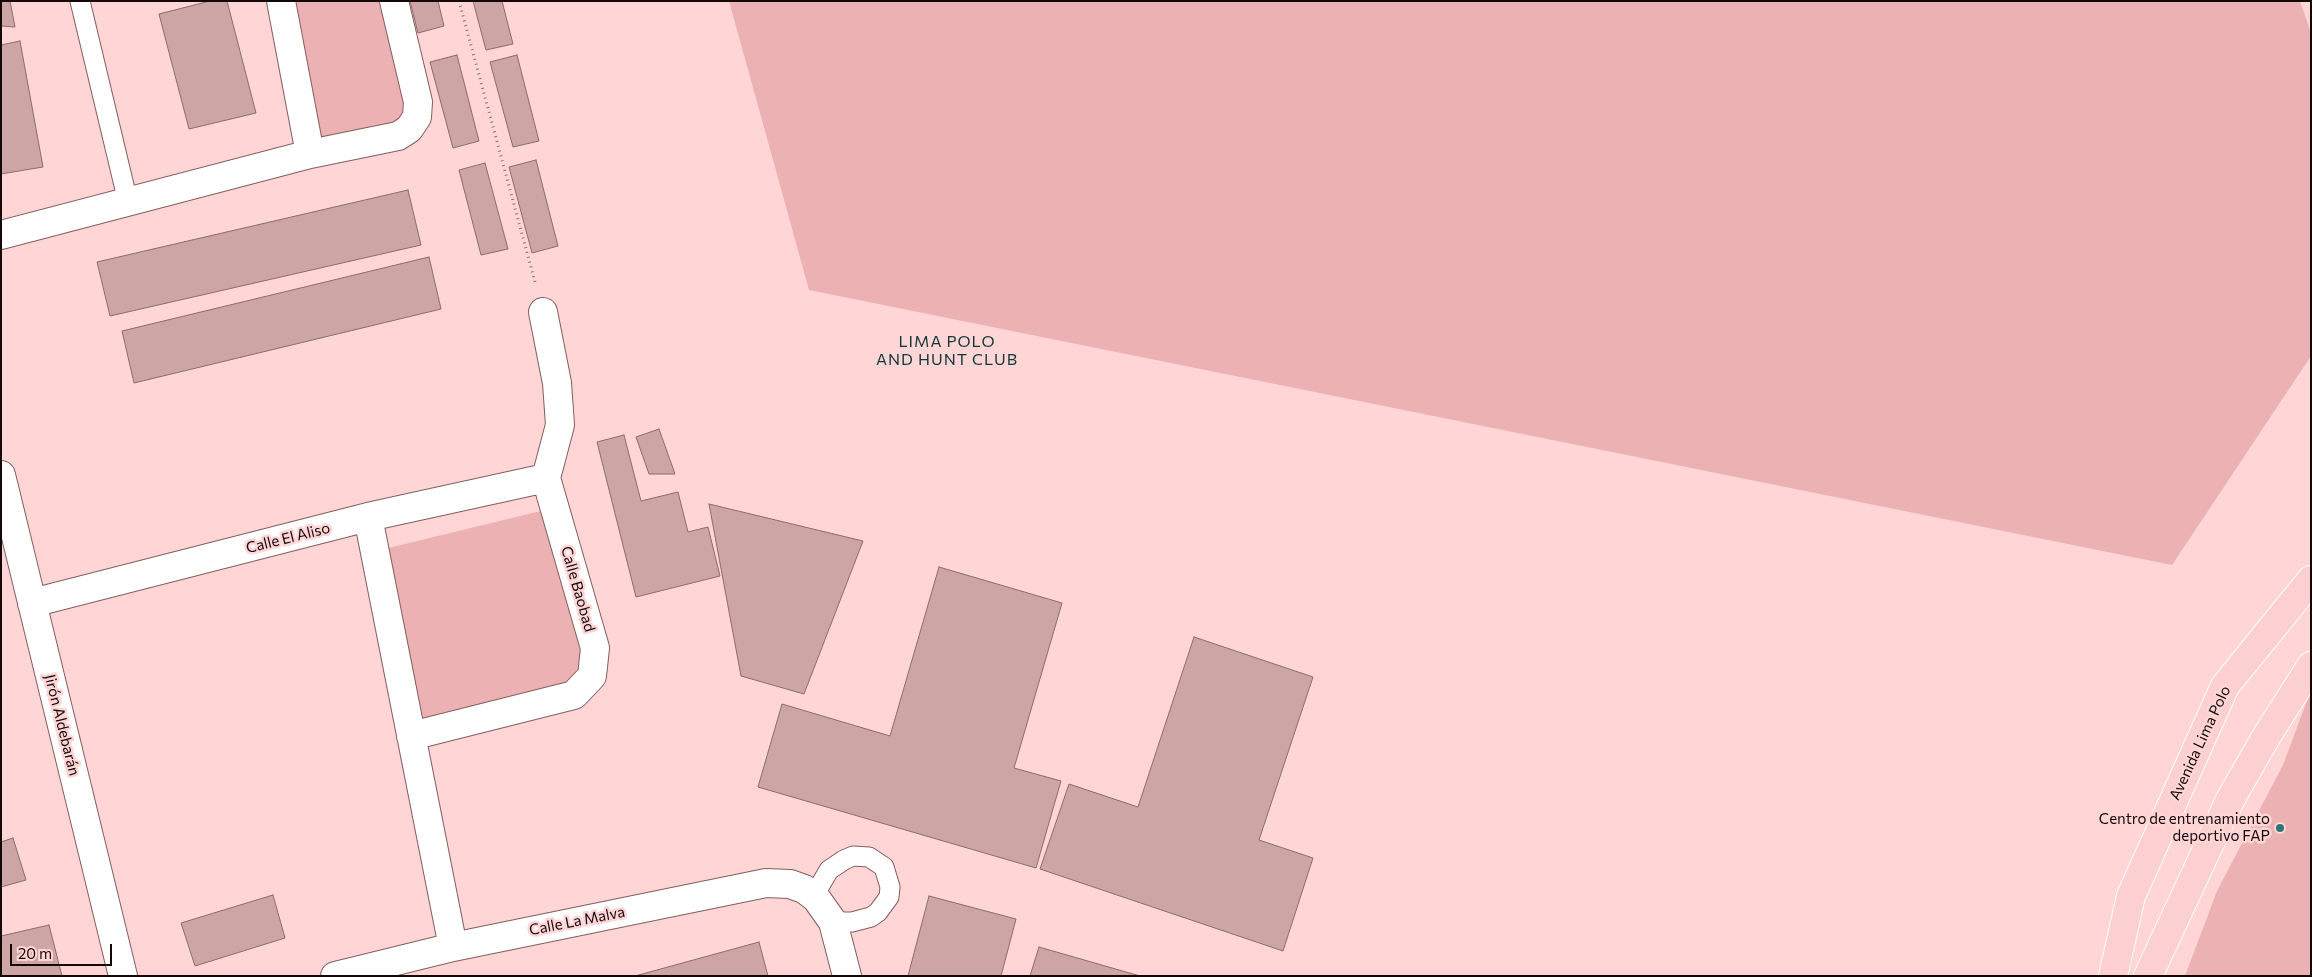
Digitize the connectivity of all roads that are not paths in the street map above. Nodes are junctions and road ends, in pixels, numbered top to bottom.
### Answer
1 (80, 1) edge
2 (281, 1) edge
3 (394, 1) edge
4 (310, 154) junction
5 (128, 202) junction
6 (1, 235) edge
7 (543, 312) road end
8 (1, 475) edge
9 (546, 478) junction
10 (368, 517) junction
11 (2311, 580) edge
12 (32, 603) junction
13 (2311, 666) edge
14 (411, 736) junction
15 (816, 898) junction
16 (833, 922) junction
17 (453, 947) junction
18 (123, 976) edge
19 (335, 976) edge
20 (847, 976) edge
21 (2113, 976) edge
22 (2148, 976) edge

1 - 5 lane
2 - 4 street
3 - 4 street
4 - 5 street
5 - 6 street
7 - 9 street
8 - 12 street, Jirón Aldebarán
9 - 10 street, Calle El Aliso
9 - 14 street, Calle Baobad
10 - 12 street, Calle El Aliso
10 - 14 street
11 - 21 main road, Avenida Lima Polo
12 - 18 street, Jirón Aldebarán
13 - 22 main road
14 - 17 street
15 - 16 street
15 - 16 lane
15 - 17 street, Calle La Malva
16 - 20 street
17 - 19 street, Calle La Malva

